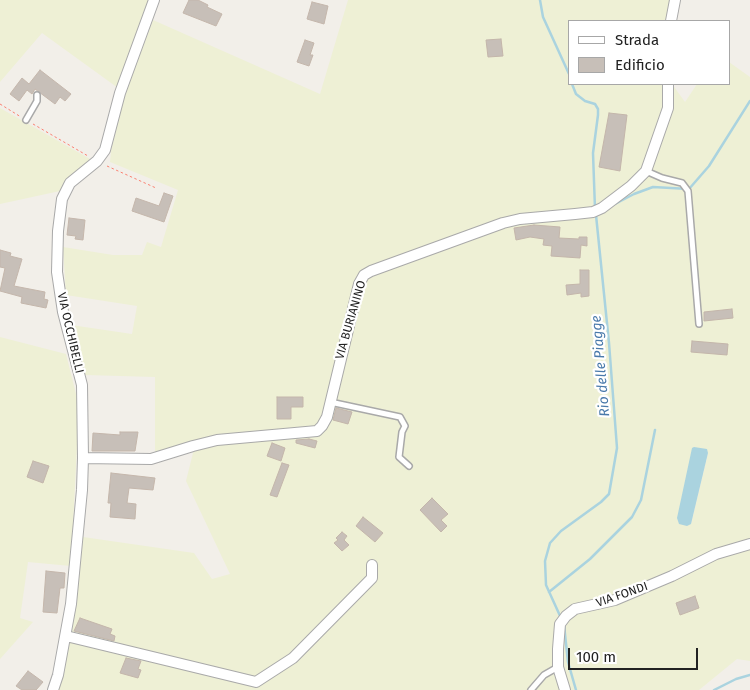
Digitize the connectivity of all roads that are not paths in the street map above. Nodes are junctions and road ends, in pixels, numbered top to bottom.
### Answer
1 (154, 0) edge
2 (675, 0) edge
3 (671, 20) edge
4 (668, 85) edge
5 (37, 95) dead end
6 (26, 120) road end
7 (646, 171) junction
8 (699, 324) dead end
9 (330, 402) junction
10 (83, 458) junction
11 (409, 466) dead end
12 (750, 544) edge
13 (372, 565) dead end
14 (66, 636) junction
15 (558, 667) junction
16 (53, 690) edge
17 (531, 690) edge
18 (565, 690) edge

1 - 10 street, VIA OCCHIBELLI
2 - 3 street
4 - 7 street, VIA BURIANINO
5 - 6 lane
7 - 8 lane
7 - 9 street, VIA BURIANINO
9 - 10 street, VIA BURIANINO
9 - 11 lane
10 - 14 street, VIA OCCHIBELLI
12 - 15 street, VIA FONDI
13 - 14 street
14 - 16 street, VIA OCCHIBELLI
15 - 17 lane
15 - 18 street, VIA FONDI

